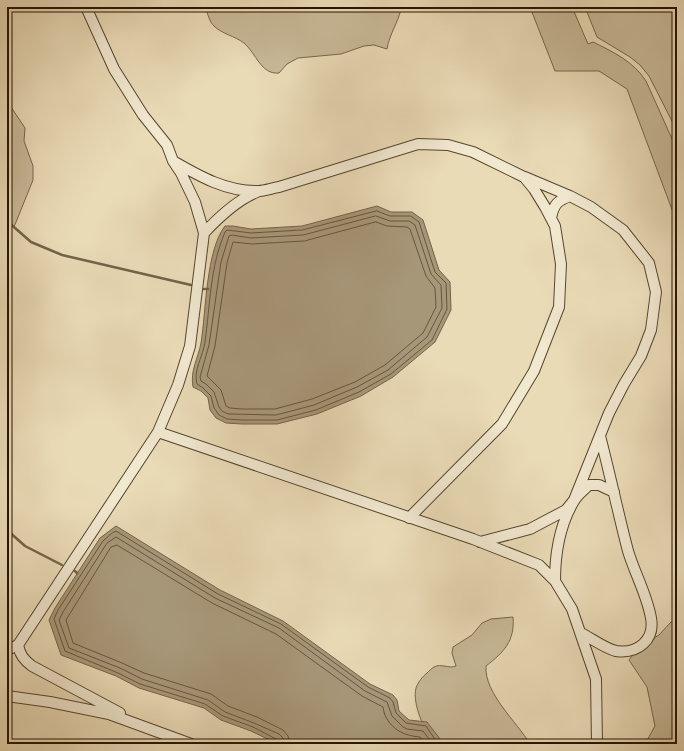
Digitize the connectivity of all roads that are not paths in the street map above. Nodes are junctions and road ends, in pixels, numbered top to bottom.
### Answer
1 (86, 7) edge
2 (173, 161) junction
3 (524, 177) junction
4 (259, 192) junction
5 (570, 196) junction
6 (551, 218) junction
7 (204, 233) junction
8 (158, 432) junction
9 (600, 436) junction
10 (614, 492) junction
11 (574, 500) junction
12 (410, 518) junction
13 (480, 542) junction
14 (554, 581) junction
15 (581, 633) junction
16 (18, 646) junction
17 (7, 650) edge
18 (7, 696) edge
19 (146, 727) junction
20 (191, 744) edge
21 (597, 744) edge

1 - 2 street
2 - 4 street
2 - 7 street
3 - 4 street
3 - 5 street
3 - 6 street
4 - 7 street
5 - 6 street
5 - 9 street
6 - 12 street
7 - 8 street
8 - 12 street
8 - 16 street
9 - 10 street
9 - 11 street
10 - 11 street
10 - 15 street
11 - 13 street
11 - 14 street
12 - 13 street
13 - 14 street
14 - 15 street
15 - 21 street
16 - 17 street
16 - 19 street
18 - 19 street
19 - 20 street

